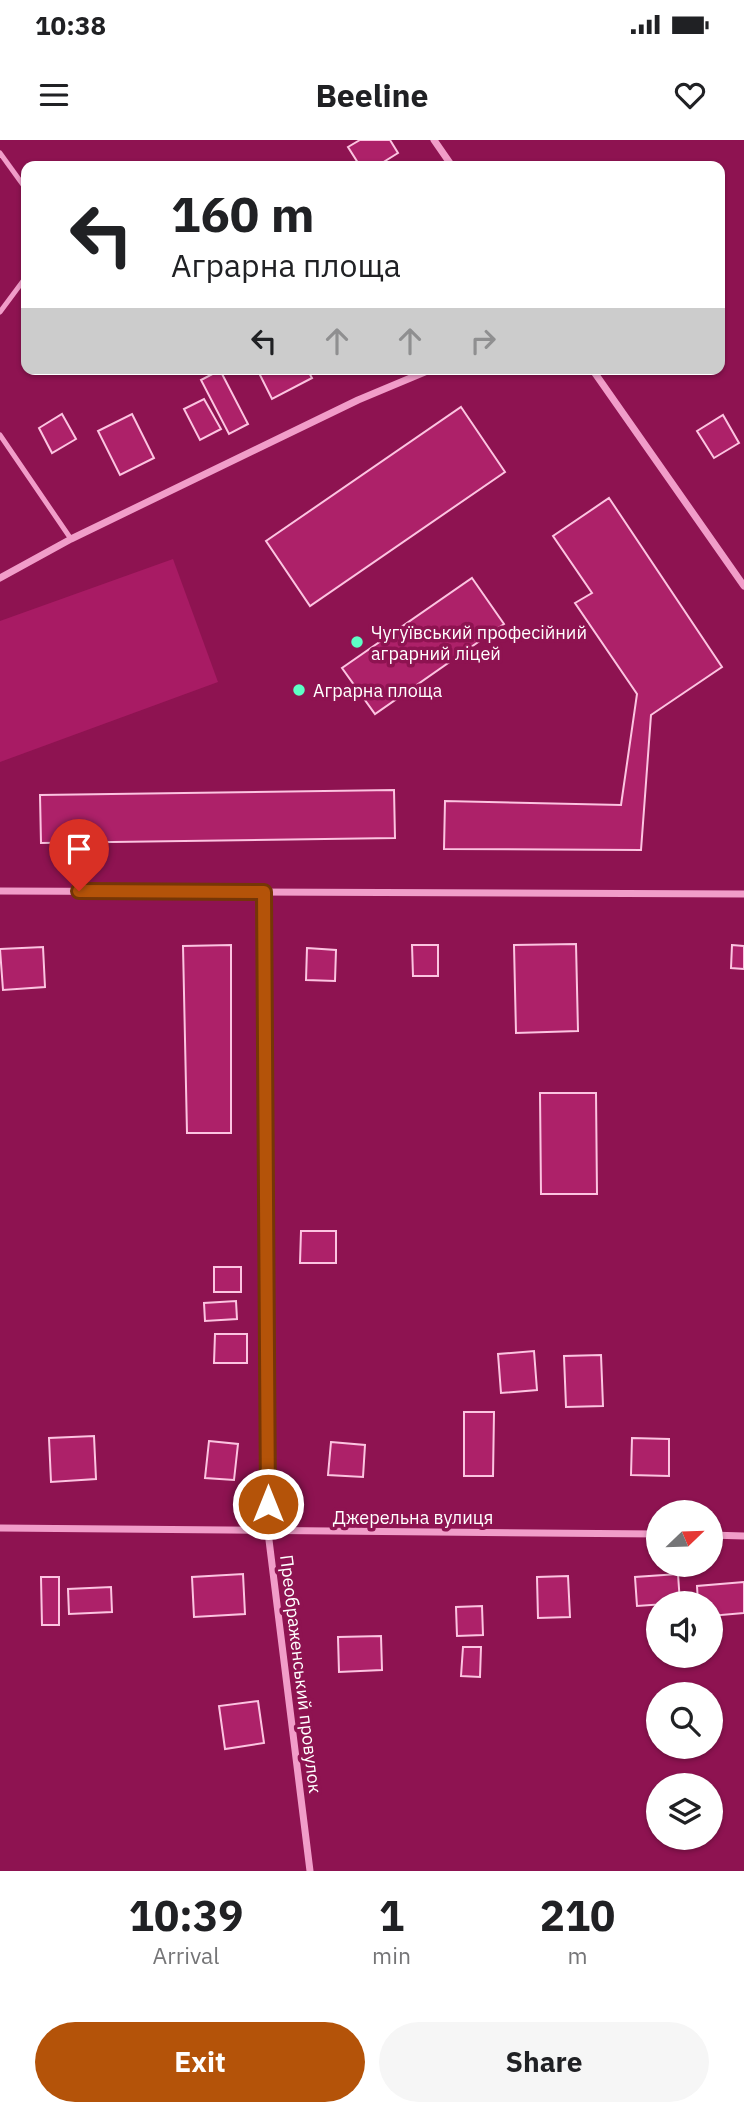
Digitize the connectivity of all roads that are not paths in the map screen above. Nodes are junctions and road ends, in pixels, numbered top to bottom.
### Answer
1 (434, 140) edge
2 (0, 153) edge
3 (449, 161) edge
4 (21, 182) edge
5 (21, 284) edge
6 (0, 312) edge
7 (418, 375) edge
8 (596, 375) edge
9 (0, 435) edge
10 (71, 539) junction
11 (0, 578) edge
12 (744, 586) edge
13 (0, 891) edge
14 (264, 892) junction
15 (744, 894) edge
16 (0, 1528) edge
17 (268, 1532) junction
18 (646, 1534) edge
19 (723, 1535) edge
20 (744, 1535) edge
21 (310, 1871) edge

1 - 3 street
2 - 4 lane
5 - 6 lane
7 - 10 street
8 - 12 street
9 - 10 lane
10 - 11 street
13 - 14 street
14 - 15 street
14 - 17 street, Преображенський провулок
16 - 17 street, Джерельна вулиця
17 - 18 street, Джерельна вулиця
17 - 21 street, Преображенський провулок
19 - 20 street

